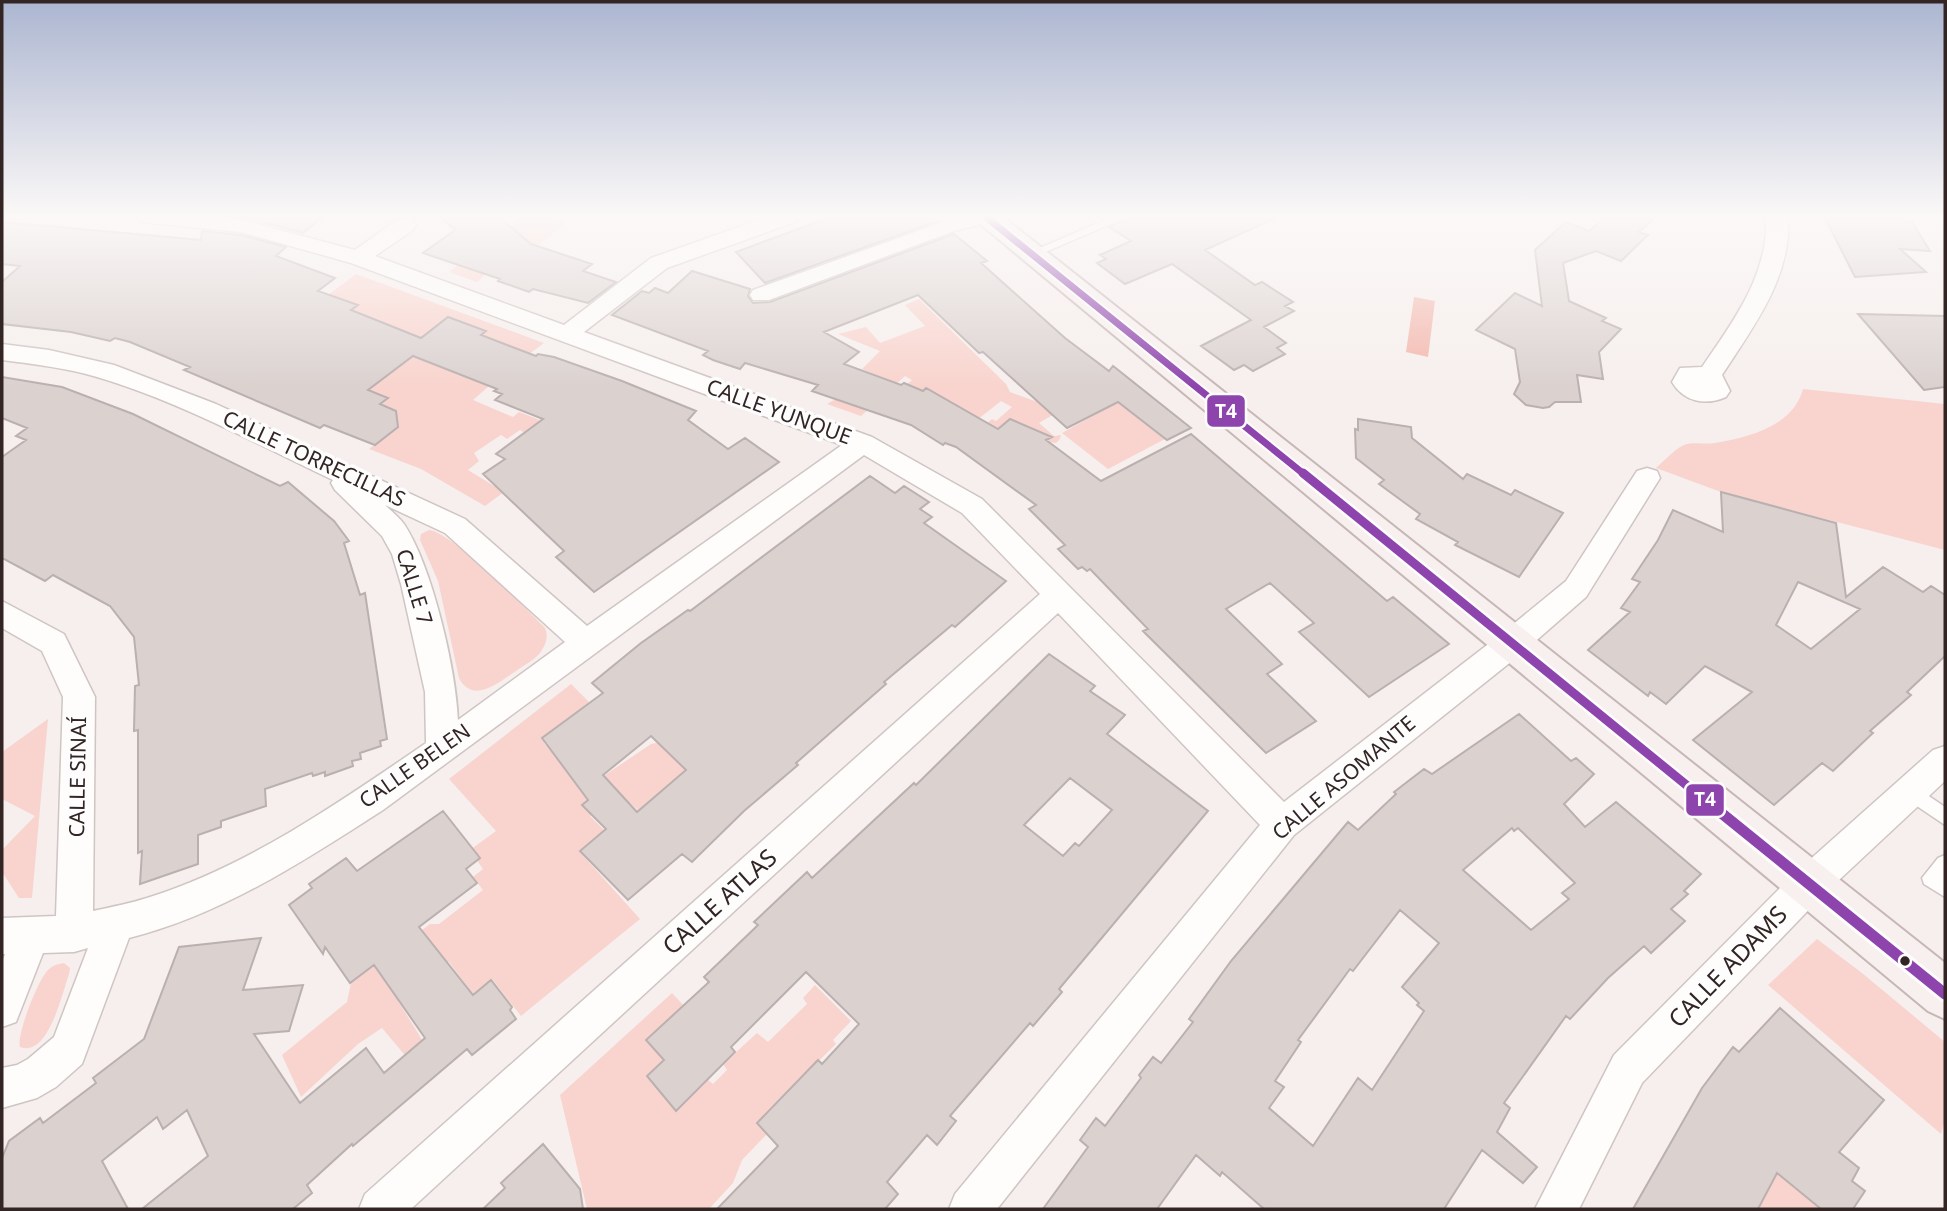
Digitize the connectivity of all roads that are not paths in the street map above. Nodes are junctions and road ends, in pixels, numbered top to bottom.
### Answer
1 (401, 274) edge
2 (645, 274) edge
3 (819, 274) edge
4 (1056, 274) edge
5 (1769, 274) edge
6 (761, 295) dead end
7 (567, 334) junction
8 (2, 352) edge
9 (1708, 377) dead end
10 (863, 443) junction
11 (318, 460) junction
12 (1640, 490) dead end
13 (1060, 594) junction
14 (2, 613) edge
15 (586, 643) junction
16 (1511, 644) junction
17 (442, 748) junction
18 (1945, 760) edge
19 (1911, 792) junction
20 (1945, 817) edge
21 (1282, 824) junction
22 (1945, 864) edge
23 (1810, 883) junction
24 (1945, 888) edge
25 (114, 926) junction
26 (74, 934) junction
27 (16, 937) edge
28 (1945, 994) edge
29 (2, 1008) edge
30 (2, 1088) edge
31 (380, 1209) edge
32 (970, 1209) edge
33 (1556, 1209) edge

1 - 7 street, CALLE YUNQUE
2 - 7 street
3 - 6 street
4 - 16 main road
5 - 9 street
7 - 10 street, CALLE YUNQUE
8 - 11 street, CALLE TORRECILLAS
10 - 13 street, CALLE YUNQUE
10 - 15 street, CALLE BELEN
11 - 15 street, CALLE TORRECILLAS
11 - 17 street, CALLE 7
12 - 16 street, CALLE ASOMANTE
13 - 21 street, CALLE YUNQUE
13 - 31 street, CALLE ATLAS
14 - 26 street, CALLE SINAÍ
15 - 17 street, CALLE BELEN
16 - 21 street, CALLE ASOMANTE
16 - 23 main road
17 - 25 street, CALLE BELEN
18 - 19 street, CALLE ADAMS
19 - 20 lane
19 - 23 street, CALLE ADAMS
21 - 32 street, CALLE ASOMANTE
22 - 24 lane
23 - 28 main road
23 - 33 street, CALLE ADAMS
25 - 26 street, CALLE BELEN
25 - 30 street
26 - 27 street, CALLE BELEN
27 - 29 street

